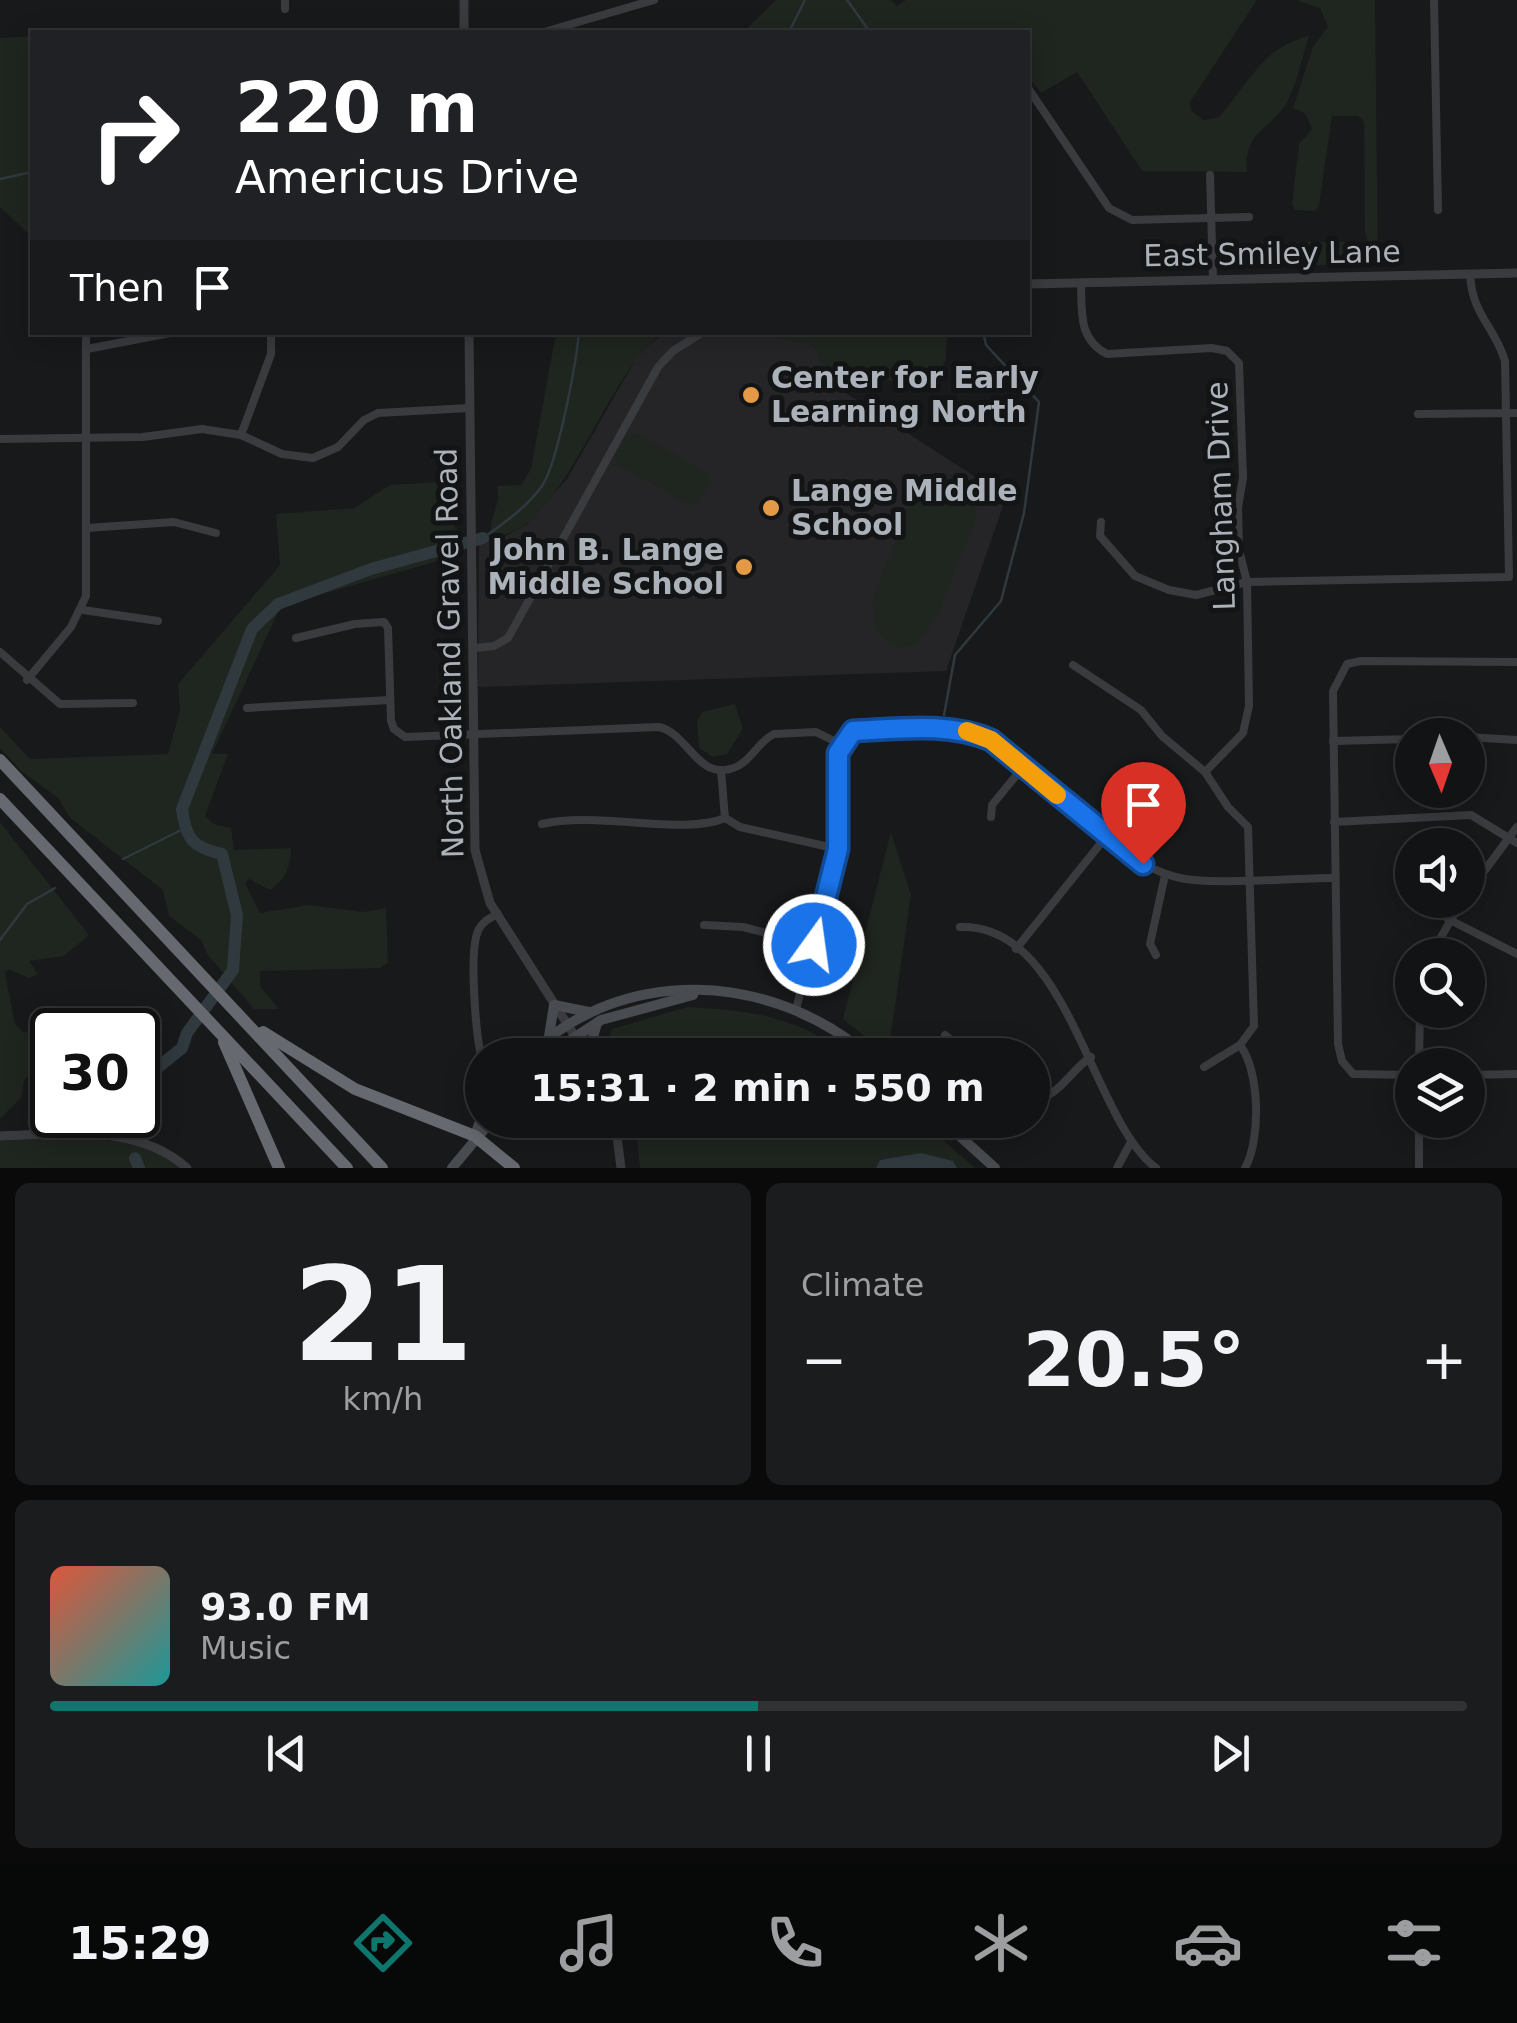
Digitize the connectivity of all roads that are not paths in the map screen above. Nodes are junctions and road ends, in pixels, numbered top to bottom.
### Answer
1 (464, 0) edge
2 (654, 0) edge
3 (1434, 0) edge
4 (464, 30) edge
5 (551, 30) edge
6 (1030, 91) edge
7 (1210, 175) dead end
8 (1438, 210) dead end
9 (1249, 217) dead end
10 (1210, 218) junction
11 (1517, 273) edge
12 (1470, 274) junction
13 (1213, 280) junction
14 (1081, 283) junction
15 (1030, 284) edge
16 (86, 335) edge
17 (159, 335) edge
18 (271, 335) edge
19 (470, 335) edge
20 (698, 335) edge
21 (86, 349) junction
22 (469, 408) junction
23 (1505, 413) junction
24 (1517, 413) edge
25 (1418, 414) dead end
26 (241, 434) junction
27 (0, 439) edge
28 (86, 439) junction
29 (1101, 522) dead end
30 (87, 528) junction
31 (216, 533) dead end
32 (1247, 582) junction
33 (83, 610) junction
34 (158, 620) dead end
35 (296, 638) dead end
36 (475, 648) junction
37 (0, 652) edge
38 (1517, 662) edge
39 (1073, 665) dead end
40 (27, 680) junction
41 (390, 700) junction
42 (132, 703) dead end
43 (247, 708) dead end
44 (474, 733) junction
45 (1395, 739) edge
46 (1485, 739) edge
47 (1333, 740) junction
48 (1517, 740) edge
49 (842, 745) junction
50 (0, 760) edge
51 (1024, 766) junction
52 (721, 770) junction
53 (1205, 772) junction
54 (0, 799) edge
55 (992, 817) dead end
56 (725, 818) junction
57 (1334, 822) junction
58 (542, 824) dead end
59 (1517, 827) edge
60 (1105, 838) junction
61 (1513, 840) edge
62 (838, 849) junction
63 (1485, 873) edge
64 (1165, 874) junction
65 (1250, 878) junction
66 (1334, 878) junction
67 (498, 914) junction
68 (1448, 919) joint
69 (704, 925) dead end
70 (960, 927) dead end
71 (1440, 938) edge
72 (814, 945) junction
73 (1016, 949) junction
74 (1517, 954) edge
75 (1156, 955) dead end
76 (554, 1005) junction
77 (796, 1009) junction
78 (239, 1015) junction
79 (594, 1016) junction
80 (218, 1030) junction
81 (570, 1030) junction
82 (945, 1035) dead end
83 (548, 1037) joint
84 (477, 1038) edge
85 (563, 1038) edge
86 (575, 1038) edge
87 (589, 1038) edge
88 (846, 1038) edge
89 (949, 1038) edge
90 (1240, 1045) junction
91 (1091, 1057) junction
92 (1204, 1068) dead end
93 (1517, 1074) edge
94 (1395, 1075) edge
95 (1485, 1075) edge
96 (1050, 1095) edge
97 (465, 1132) edge
98 (0, 1136) edge
99 (474, 1138) edge
100 (477, 1138) edge
101 (616, 1138) edge
102 (962, 1138) edge
103 (1419, 1138) edge
104 (1131, 1142) junction
105 (187, 1168) edge
106 (279, 1168) edge
107 (347, 1168) edge
108 (382, 1168) edge
109 (452, 1168) edge
110 (514, 1168) edge
111 (620, 1168) edge
112 (995, 1168) edge
113 (1117, 1168) edge
114 (1156, 1168) edge
115 (1245, 1168) edge
116 (1419, 1168) edge

1 - 4 street
2 - 5 street
3 - 8 street
6 - 10 street
7 - 10 street
9 - 10 street
10 - 13 street
11 - 12 street, East Smiley Lane
12 - 13 street, East Smiley Lane
12 - 23 street
13 - 14 street, East Smiley Lane
14 - 15 street, East Smiley Lane
14 - 32 street, Langham Drive
16 - 21 street
17 - 21 street
18 - 26 street
19 - 22 street, North Oakland Gravel Road
20 - 36 street
21 - 28 street
22 - 26 street
22 - 36 street, North Oakland Gravel Road
23 - 24 street
23 - 25 street
23 - 32 street
26 - 28 street
27 - 28 street
28 - 30 street
29 - 32 street
30 - 31 street
30 - 33 street
32 - 53 street, Langham Drive
33 - 34 street
33 - 40 street
35 - 41 street
36 - 44 street, North Oakland Gravel Road
37 - 40 street
38 - 47 street
39 - 53 street
40 - 42 street
41 - 43 street
41 - 44 street
44 - 52 street
44 - 67 street, North Oakland Gravel Road
45 - 47 street
46 - 48 street
47 - 57 street
49 - 51 street
49 - 52 street
49 - 62 street
50 - 78 highway
51 - 55 street
51 - 60 street
52 - 56 street
53 - 65 street
54 - 80 highway
56 - 58 street
56 - 62 street
57 - 61 street
57 - 66 street
59 - 61 street
60 - 64 street
60 - 73 street
61 - 63 street
62 - 72 street
64 - 65 street
64 - 75 street
65 - 66 street
65 - 90 street
66 - 94 street
67 - 76 street, North Oakland Gravel Road
67 - 84 street
68 - 71 street
68 - 74 street
69 - 72 street
70 - 73 street
72 - 77 street
73 - 91 street
76 - 79 main road
76 - 81 street, North Oakland Gravel Road
76 - 83 main road
77 - 79 main road
77 - 88 main road
78 - 97 highway
78 - 108 highway
79 - 81 main road
79 - 87 main road
80 - 106 highway
80 - 107 highway
81 - 83 main road
81 - 85 main road
81 - 86 street, North Oakland Gravel Road
82 - 89 street
90 - 92 street
90 - 115 street
91 - 96 street
91 - 104 street
93 - 95 street
98 - 105 street
99 - 109 main road
100 - 110 highway
101 - 111 street
102 - 112 main road
103 - 116 street
104 - 113 street
104 - 114 street

